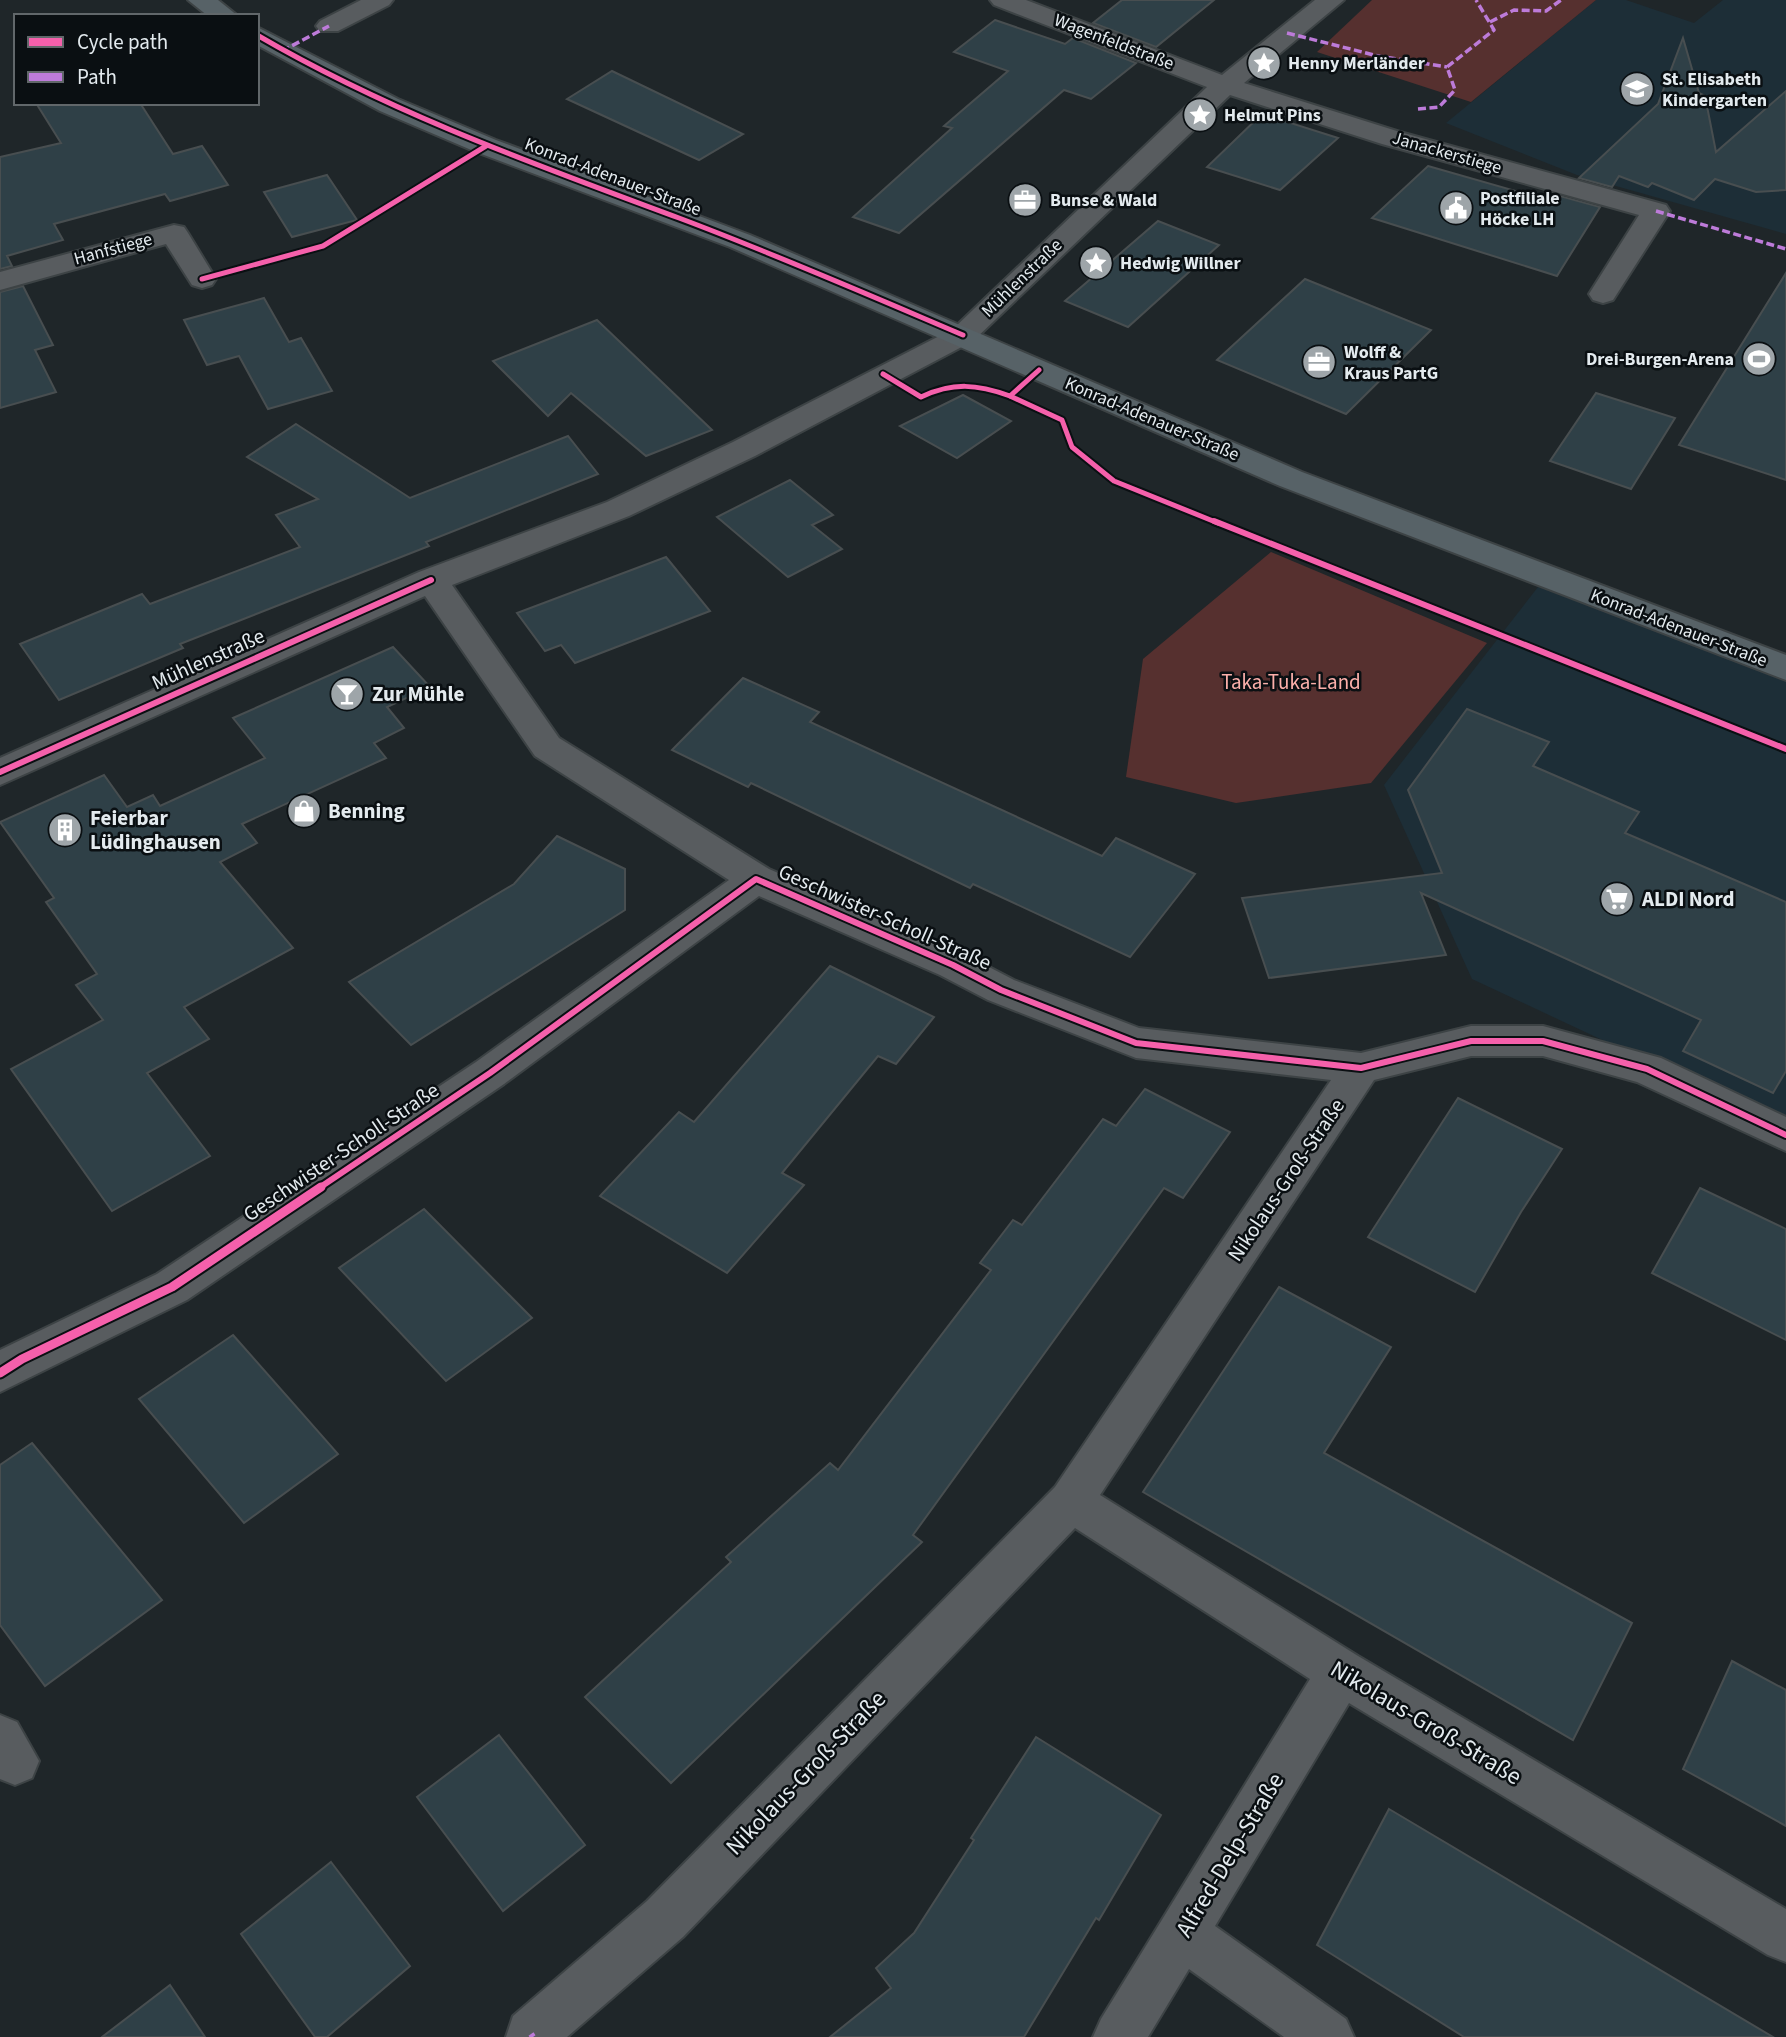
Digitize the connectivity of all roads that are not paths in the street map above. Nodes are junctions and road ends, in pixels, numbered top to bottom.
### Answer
1 (201, 0) edge
2 (380, 0) edge
3 (1003, 0) edge
4 (1331, 0) edge
5 (223, 14) edge
6 (329, 26) dead end
7 (259, 36) edge
8 (1225, 85) junction
9 (202, 279) dead end
10 (0, 281) edge
11 (1603, 294) dead end
12 (963, 335) junction
13 (431, 580) junction
14 (1786, 668) edge
15 (0, 772) edge
16 (756, 879) junction
17 (1361, 1068) junction
18 (1786, 1135) edge
19 (0, 1373) edge
20 (1071, 1501) junction
21 (1340, 1672) junction
22 (1182, 1934) junction
23 (1786, 1937) edge
24 (531, 2034) dead end
25 (1119, 2037) edge
26 (1328, 2037) edge

1 - 5 main road
2 - 6 street
3 - 8 street, Wagenfeldstraße
4 - 8 street, Mühlenstraße
7 - 12 main road, Konrad-Adenauer-Straße
8 - 11 street, Janackerstiege
8 - 12 street, Mühlenstraße
9 - 10 street, Hanfstiege
12 - 13 street, Mühlenstraße
12 - 14 main road, Konrad-Adenauer-Straße
13 - 15 street, Mühlenstraße
13 - 16 street, Geschwister-Scholl-Straße
16 - 17 street, Geschwister-Scholl-Straße
16 - 19 street, Geschwister-Scholl-Straße
17 - 18 street, Geschwister-Scholl-Straße
17 - 20 street, Nikolaus-Groß-Straße
20 - 21 street, Nikolaus-Groß-Straße
20 - 24 street, Nikolaus-Groß-Straße
21 - 22 street, Alfred-Delp-Straße
21 - 23 street, Nikolaus-Groß-Straße
22 - 25 street, Alfred-Delp-Straße
22 - 26 street

